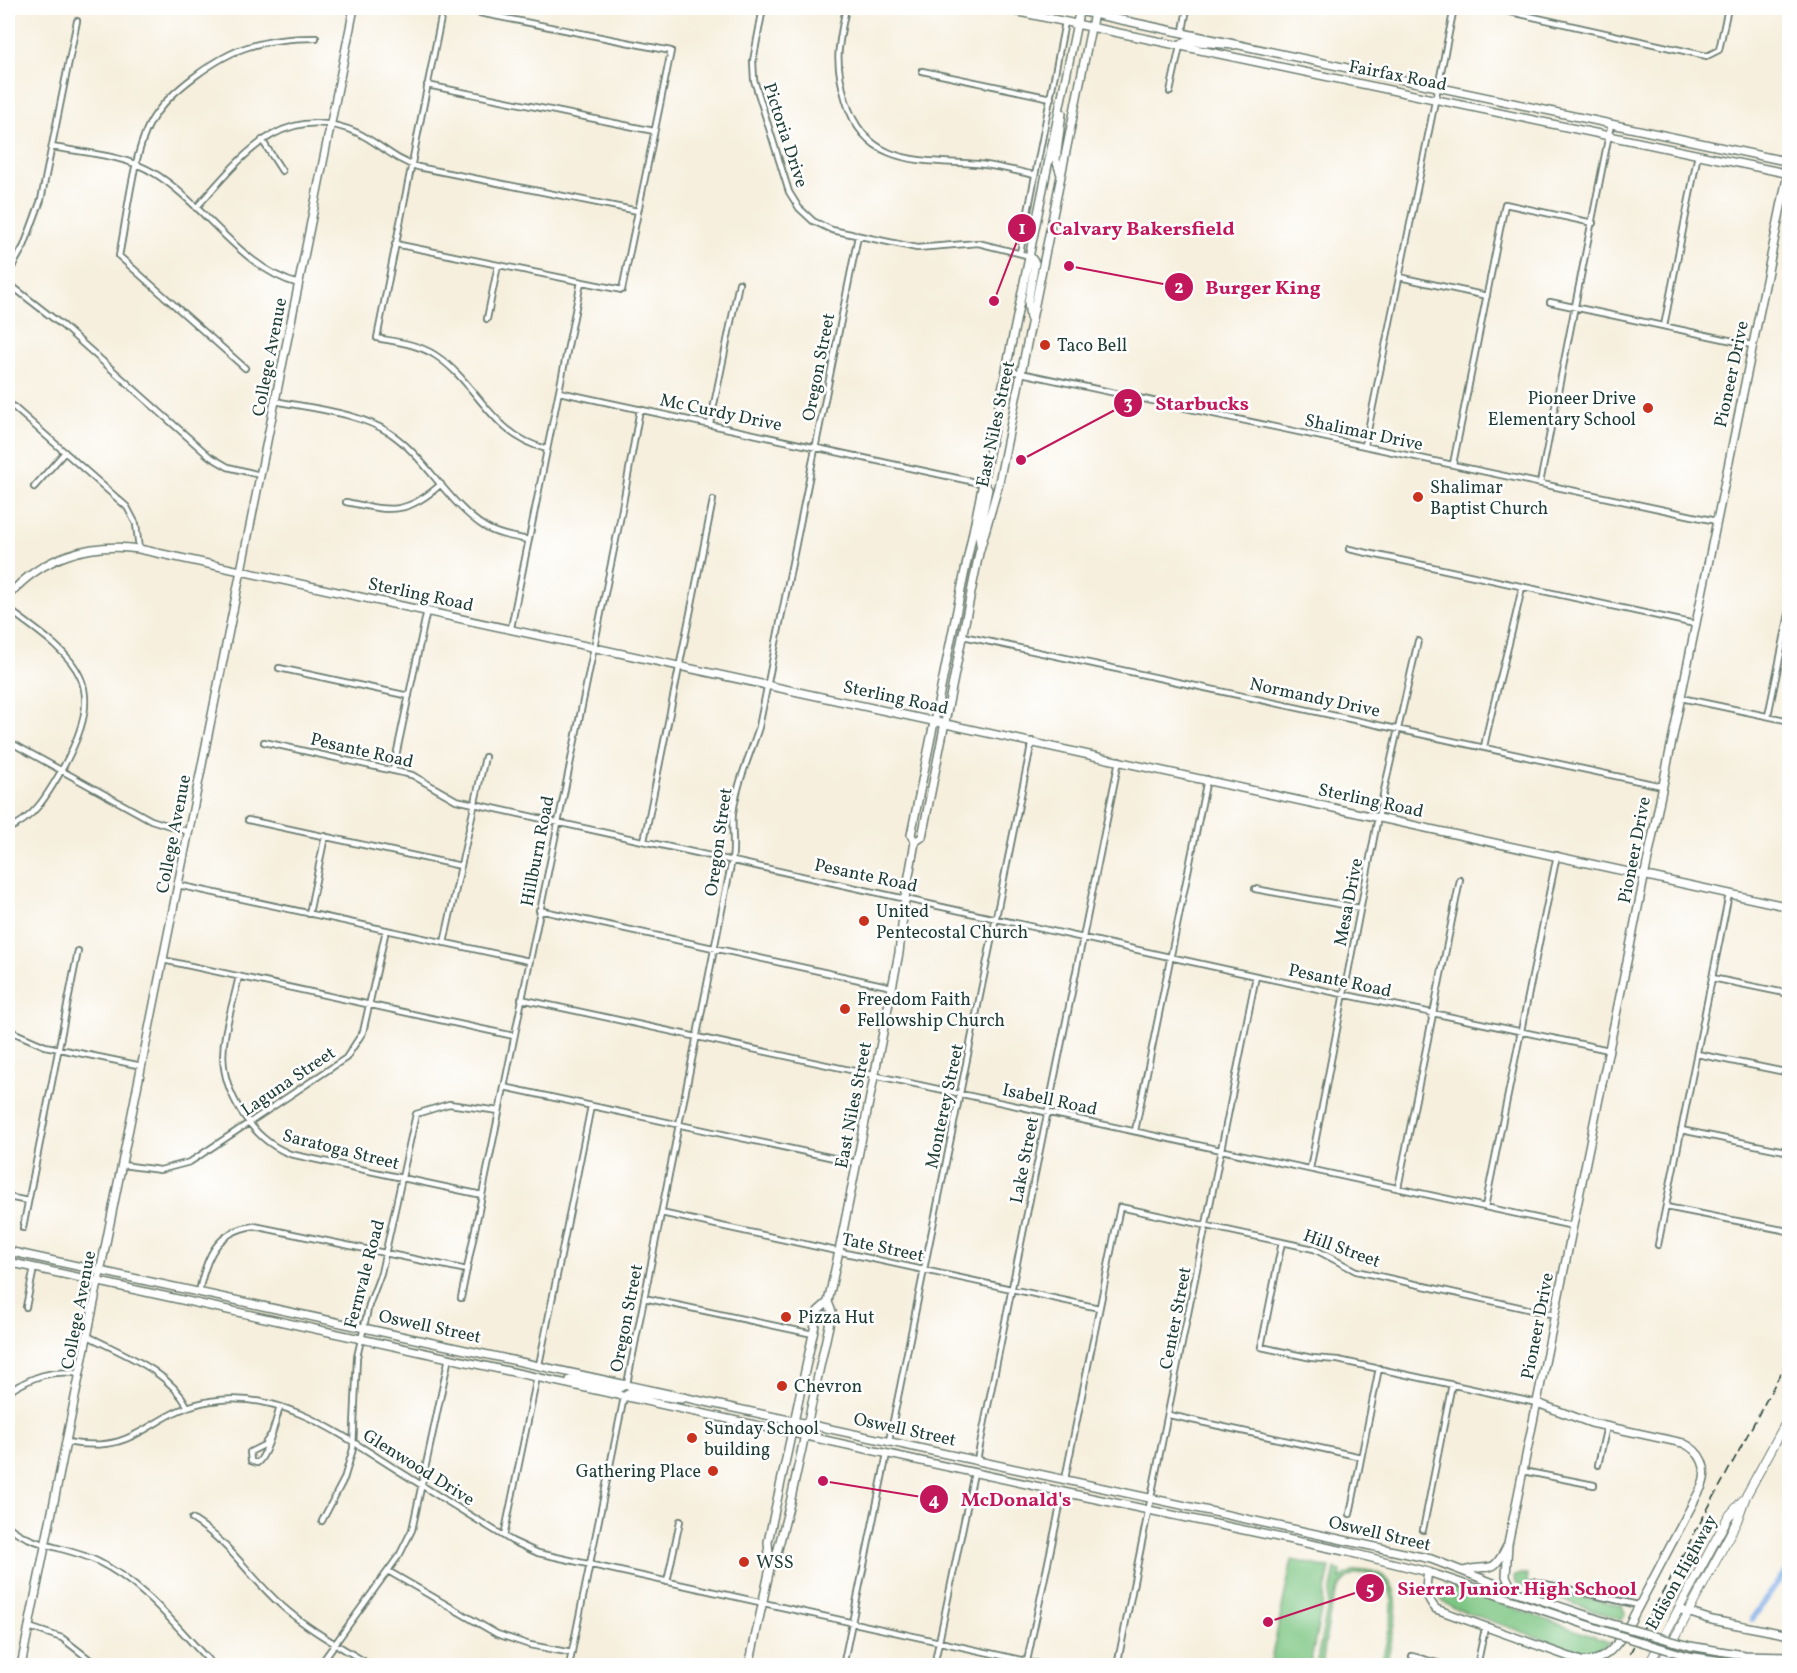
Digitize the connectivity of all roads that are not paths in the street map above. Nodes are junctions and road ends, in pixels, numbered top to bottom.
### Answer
1 (354, 8) edge
2 (443, 8) edge
3 (454, 8) edge
4 (494, 8) edge
5 (763, 8) edge
6 (846, 8) edge
7 (1000, 8) edge
8 (1065, 8) edge
9 (1188, 8) edge
10 (1454, 8) edge
11 (1493, 8) edge
12 (1728, 8) edge
13 (1080, 9) edge
14 (1095, 11) edge
15 (492, 15) junction
16 (77, 21) dead end
17 (1065, 22) junction
18 (1077, 26) junction
19 (1091, 28) junction
20 (1183, 32) junction
21 (316, 38) dead end
22 (1243, 44) junction
23 (1180, 46) junction
24 (922, 71) dead end
25 (427, 85) junction
26 (1438, 86) junction
27 (1170, 92) dead end
28 (1436, 97) junction
29 (1051, 98) junction
30 (1061, 102) junction
31 (1612, 123) junction
32 (331, 126) junction
33 (654, 131) junction
34 (1609, 135) junction
35 (262, 140) junction
36 (52, 147) junction
37 (1698, 154) junction
38 (1790, 162) edge
39 (138, 165) junction
40 (411, 165) junction
41 (282, 171) dead end
42 (1788, 174) edge
43 (1035, 175) junction
44 (1061, 175) junction
45 (196, 208) junction
46 (638, 211) junction
47 (1593, 223) junction
48 (858, 236) junction
49 (395, 244) junction
50 (1020, 253) junction
51 (1030, 256) junction
52 (498, 265) junction
53 (8, 274) edge
54 (1399, 277) junction
55 (581, 282) junction
56 (8, 283) edge
57 (739, 283) dead end
58 (299, 284) junction
59 (1487, 296) junction
60 (1550, 302) dead end
61 (1576, 307) junction
62 (487, 319) dead end
63 (1664, 326) junction
64 (1030, 327) junction
65 (1752, 345) junction
66 (245, 368) dead end
67 (1007, 370) junction
68 (1021, 373) junction
69 (559, 392) junction
70 (8, 402) edge
71 (275, 402) junction
72 (640, 409) junction
73 (710, 424) junction
74 (1365, 446) junction
75 (816, 447) junction
76 (547, 449) junction
77 (66, 452) junction
78 (1453, 464) junction
79 (261, 475) junction
80 (1540, 483) junction
81 (441, 484) junction
82 (984, 484) junction
83 (34, 487) dead end
84 (713, 500) dead end
85 (346, 502) dead end
86 (1716, 521) junction
87 (529, 540) junction
88 (981, 547) junction
89 (139, 549) junction
90 (1349, 549) dead end
91 (242, 570) junction
92 (964, 579) junction
93 (1522, 587) junction
94 (8, 596) edge
95 (8, 609) edge
96 (1790, 609) edge
97 (427, 610) junction
98 (1695, 624) junction
99 (511, 628) junction
100 (963, 636) junction
101 (1418, 641) dead end
102 (592, 646) junction
103 (680, 665) junction
104 (279, 668) dead end
105 (768, 684) junction
106 (409, 696) junction
107 (1680, 698) junction
108 (1768, 716) junction
109 (934, 721) junction
110 (1790, 721) edge
111 (945, 723) junction
112 (1399, 729) junction
113 (8, 741) edge
114 (1032, 741) junction
115 (264, 742) dead end
116 (1484, 747) junction
117 (485, 757) dead end
118 (1119, 760) junction
119 (393, 770) junction
120 (61, 771) junction
121 (1207, 779) junction
122 (1662, 786) junction
123 (474, 804) junction
124 (1378, 817) junction
125 (248, 820) dead end
126 (557, 822) junction
127 (8, 829) edge
128 (189, 832) junction
129 (326, 836) junction
130 (644, 841) junction
131 (915, 842) junction
132 (1557, 855) junction
133 (732, 860) junction
134 (461, 866) junction
135 (1644, 874) junction
136 (1460, 880) dead end
137 (178, 885) junction
138 (1255, 889) dead end
139 (1729, 894) junction
140 (905, 898) junction
141 (1790, 907) edge
142 (1360, 908) junction
143 (539, 910) junction
144 (309, 914) junction
145 (996, 917) junction
146 (386, 930) junction
147 (1083, 936) junction
148 (444, 943) junction
149 (714, 948) junction
150 (78, 951) dead end
151 (1170, 957) junction
152 (163, 960) junction
153 (529, 961) junction
154 (238, 976) junction
155 (1256, 976) junction
156 (1712, 978) junction
157 (892, 987) junction
158 (1790, 994) edge
159 (1345, 995) junction
160 (521, 999) junction
161 (370, 1005) junction
162 (1433, 1012) junction
163 (8, 1030) edge
164 (1521, 1031) junction
165 (514, 1036) junction
166 (697, 1037) junction
167 (58, 1049) junction
168 (1609, 1050) junction
169 (1697, 1054) junction
170 (142, 1066) junction
171 (1790, 1073) edge
172 (874, 1075) junction
173 (504, 1087) junction
174 (961, 1094) junction
175 (591, 1106) junction
176 (499, 1111) junction
177 (1047, 1112) junction
178 (249, 1123) junction
179 (679, 1125) junction
180 (1681, 1130) junction
181 (1135, 1131) junction
182 (1222, 1150) junction
183 (1790, 1152) edge
184 (857, 1163) junction
185 (122, 1165) junction
186 (1310, 1169) junction
187 (402, 1178) junction
188 (1398, 1188) junction
189 (482, 1195) junction
190 (8, 1197) edge
191 (28, 1201) junction
192 (1485, 1207) junction
193 (1666, 1207) junction
194 (661, 1213) junction
195 (1207, 1226) junction
196 (1573, 1226) junction
197 (23, 1228) dead end
198 (1789, 1230) edge
199 (1282, 1242) junction
200 (1658, 1245) dead end
201 (8, 1251) edge
202 (839, 1251) junction
203 (386, 1252) junction
204 (8, 1262) edge
205 (34, 1268) junction
206 (101, 1270) junction
207 (467, 1270) junction
208 (924, 1270) junction
209 (99, 1281) junction
210 (1011, 1289) junction
211 (199, 1292) junction
212 (461, 1298) dead end
213 (644, 1298) junction
214 (828, 1302) junction
215 (26, 1306) dead end
216 (1099, 1308) junction
217 (1555, 1314) junction
218 (364, 1327) junction
219 (813, 1334) junction
220 (88, 1336) junction
221 (361, 1338) junction
222 (449, 1357) junction
223 (539, 1365) junction
224 (1379, 1368) junction
225 (80, 1374) junction
226 (537, 1377) junction
227 (559, 1381) junction
228 (627, 1384) junction
229 (1452, 1384) junction
230 (8, 1392) edge
231 (624, 1397) junction
232 (692, 1399) junction
233 (1537, 1403) junction
234 (188, 1407) junction
235 (280, 1407) junction
236 (1169, 1415) junction
237 (1790, 1415) edge
238 (795, 1421) junction
239 (806, 1424) junction
240 (1606, 1426) junction
241 (792, 1432) junction
242 (803, 1434) junction
243 (270, 1436) junction
244 (889, 1441) junction
245 (66, 1443) junction
246 (354, 1443) junction
247 (887, 1454) junction
248 (1361, 1457) junction
249 (977, 1460) junction
250 (1598, 1465) dead end
251 (1523, 1471) junction
252 (974, 1473) junction
253 (1065, 1479) junction
254 (1594, 1485) dead end
255 (423, 1486) junction
256 (1063, 1492) junction
257 (1746, 1496) junction
258 (1152, 1498) junction
259 (1151, 1509) junction
260 (1350, 1514) dead end
261 (192, 1519) dead end
262 (322, 1521) dead end
263 (680, 1521) dead end
264 (8, 1526) edge
265 (1423, 1530) dead end
266 (504, 1536) junction
267 (46, 1544) junction
268 (1508, 1544) junction
269 (590, 1565) junction
270 (770, 1568) junction
271 (388, 1571) junction
272 (1462, 1571) junction
273 (1428, 1572) junction
274 (1532, 1581) dead end
275 (667, 1582) junction
276 (1514, 1592) junction
277 (762, 1603) junction
278 (1638, 1605) junction
279 (1678, 1609) junction
280 (1688, 1614) junction
281 (852, 1623) junction
282 (29, 1627) junction
283 (1485, 1628) junction
284 (1790, 1635) edge
285 (939, 1642) junction
286 (336, 1644) junction
287 (572, 1653) junction
288 (1412, 1656) dead end
289 (1790, 1656) edge
290 (1026, 1663) edge
291 (21, 1665) edge
292 (98, 1665) edge
293 (214, 1665) edge
294 (319, 1665) edge
295 (372, 1665) edge
296 (569, 1665) edge
297 (749, 1665) edge
298 (843, 1665) edge
299 (934, 1665) edge
300 (1048, 1665) edge
301 (1117, 1665) edge
302 (1449, 1665) edge
303 (1477, 1665) edge
304 (1648, 1665) edge
305 (1660, 1665) edge
306 (1756, 1665) edge

1 - 32 main road, College Avenue
2 - 25 street
3 - 15 street
4 - 15 street
5 - 48 street, Pictoria Drive
6 - 43 street
7 - 17 main road, Fairfax Road
8 - 13 main road, Fairfax Road
9 - 20 street
10 - 26 street
11 - 12 street
13 - 14 main road, Fairfax Road
13 - 18 main road, East Niles Street
14 - 19 main road, East Niles Street
14 - 20 main road, Fairfax Road
15 - 33 street
16 - 36 street
17 - 18 main road, Fairfax Road
17 - 29 street
18 - 19 main road, Fairfax Road
18 - 30 main road, East Niles Street
19 - 23 main road, Fairfax Road
19 - 44 main road, East Niles Street
20 - 22 main road, Fairfax Road
21 - 39 street
22 - 23 main road
22 - 26 main road, Fairfax Road
23 - 27 street
23 - 28 main road, Fairfax Road
24 - 29 street
25 - 33 street
25 - 40 street
26 - 28 street
26 - 31 main road, Fairfax Road
28 - 34 main road, Fairfax Road
28 - 54 street
29 - 43 street
30 - 44 main road
30 - 51 main road, East Niles Street
31 - 34 street
31 - 38 main road, Fairfax Road
32 - 35 street
32 - 40 street
32 - 58 main road, College Avenue
33 - 46 street
34 - 37 main road, Fairfax Road
34 - 47 street
35 - 41 street
35 - 45 street
36 - 39 street
36 - 53 street
37 - 42 main road, Fairfax Road
37 - 63 street
38 - 42 main road, Pioneer Drive
39 - 45 street
39 - 66 street
40 - 46 street
40 - 49 street
42 - 65 main road, Pioneer Drive
43 - 50 street
44 - 64 main road, East Niles Street
45 - 58 street
46 - 55 street
47 - 59 street
47 - 61 street
48 - 50 street, Pictoria Drive
48 - 75 street, Oregon Street
49 - 52 street
49 - 76 street
50 - 51 street, Pictoria Drive
51 - 64 main road
51 - 67 main road, East Niles Street
52 - 55 street
52 - 62 street
54 - 59 street
54 - 74 street
55 - 69 street
56 - 79 street
57 - 73 street
58 - 71 main road, College Avenue
59 - 78 street
60 - 61 street
61 - 63 street
61 - 80 street
63 - 65 street
64 - 68 main road, East Niles Street
65 - 86 main road, Pioneer Drive
67 - 68 street, Shalimar Drive
67 - 82 main road, East Niles Street
68 - 74 street, Shalimar Drive
68 - 88 main road, East Niles Street
69 - 72 street, Mc Curdy Drive
69 - 76 street
70 - 77 street
71 - 79 main road, College Avenue
71 - 81 street
72 - 73 street, Mc Curdy Drive
72 - 102 street, Hillburn Road
73 - 75 street, Mc Curdy Drive
74 - 78 street, Shalimar Drive
75 - 82 street, Mc Curdy Drive
75 - 105 street, Oregon Street
76 - 87 street
77 - 83 street
77 - 89 street
78 - 80 street, Shalimar Drive
79 - 91 main road, College Avenue
80 - 86 street, Shalimar Drive
81 - 85 street
81 - 87 street
82 - 88 main road
82 - 92 main road, East Niles Street
84 - 103 street
86 - 98 main road, Pioneer Drive
87 - 99 street
88 - 100 main road, East Niles Street
89 - 91 main road, Sterling Road
89 - 94 main road, Sterling Road
90 - 93 street
91 - 97 main road, Sterling Road
91 - 128 main road, College Avenue
92 - 100 main road
92 - 109 main road, East Niles Street
93 - 98 street
93 - 116 street
95 - 120 street
96 - 108 street
97 - 99 main road, Sterling Road
97 - 106 street
98 - 107 main road, Pioneer Drive
99 - 102 main road, Sterling Road
100 - 111 main road, East Niles Street
100 - 112 street, Normandy Drive
101 - 112 street, Mesa Drive
102 - 103 main road, Sterling Road
102 - 126 street, Hillburn Road
103 - 105 main road, Sterling Road
103 - 130 street
104 - 106 street
105 - 109 main road, Sterling Road
105 - 133 street, Oregon Street
106 - 119 street
107 - 108 street
107 - 122 main road, Pioneer Drive
108 - 110 street
109 - 111 main road, Sterling Road
109 - 131 main road, East Niles Street
111 - 114 main road, Sterling Road
111 - 131 main road, East Niles Street
112 - 116 street, Normandy Drive
112 - 124 street, Mesa Drive
113 - 120 street
114 - 118 main road, Sterling Road
114 - 145 street, Monterey Street
115 - 119 street, Pesante Road
116 - 122 street, Normandy Drive
117 - 123 street
118 - 121 main road, Sterling Road
118 - 147 street, Lake Street
119 - 123 street, Pesante Road
120 - 127 street
120 - 128 street
121 - 124 main road, Sterling Road
121 - 151 street
122 - 135 main road, Pioneer Drive
123 - 126 street, Pesante Road
123 - 134 street
124 - 132 main road, Sterling Road
124 - 142 street, Mesa Drive
125 - 129 street
126 - 130 street, Pesante Road
126 - 143 street, Hillburn Road
128 - 137 main road, College Avenue
129 - 134 street
129 - 144 street
130 - 133 street, Pesante Road
131 - 140 main road, East Niles Street
132 - 135 main road, Sterling Road
132 - 164 street
133 - 140 street, Pesante Road
133 - 149 street, Oregon Street
134 - 148 street
135 - 139 main road, Sterling Road
135 - 168 main road, Pioneer Drive
136 - 162 street
137 - 144 street
137 - 152 main road, College Avenue
138 - 142 street
139 - 141 main road, Sterling Road
139 - 156 street
140 - 145 street, Pesante Road
140 - 157 main road, East Niles Street
142 - 159 street, Mesa Drive
143 - 149 street
143 - 153 street, Hillburn Road
144 - 146 street
145 - 147 street, Pesante Road
145 - 174 street, Monterey Street
146 - 148 street
146 - 161 street, Laguna Street
147 - 151 street, Pesante Road
147 - 177 street, Lake Street
148 - 153 street
149 - 157 street
149 - 166 street, Oregon Street
150 - 167 street
151 - 155 street, Pesante Road
151 - 181 street
152 - 154 street
152 - 170 main road, College Avenue
153 - 160 street, Hillburn Road
154 - 161 street
154 - 178 street, Saratoga Street
155 - 159 street, Pesante Road
155 - 182 street, Center Street
156 - 158 street
156 - 169 street
157 - 172 main road, East Niles Street
159 - 162 street, Pesante Road
159 - 186 street, Mesa Drive
160 - 165 street, Hillburn Road
160 - 166 street, Isabell Road
161 - 165 street
161 - 178 street, Laguna Street
162 - 164 street, Pesante Road
162 - 188 street
163 - 167 street
164 - 168 street, Pesante Road
164 - 192 street
165 - 173 street, Hillburn Road
166 - 172 street, Isabell Road
166 - 179 street, Oregon Street
167 - 170 street
167 - 191 street
168 - 196 main road, Pioneer Drive
169 - 171 street
169 - 180 street
170 - 185 main road, College Avenue
172 - 174 street, Isabell Road
172 - 184 main road, East Niles Street
173 - 175 street
173 - 176 street, Hillburn Road
174 - 177 street, Isabell Road
174 - 208 street, Monterey Street
175 - 179 street
175 - 223 street
176 - 187 street, Fernvale Road
176 - 189 street, Hillburn Road
177 - 181 street, Isabell Road
177 - 210 street, Lake Street
178 - 185 street, Laguna Street
178 - 187 street, Saratoga Street
179 - 184 street
179 - 194 street, Oregon Street
180 - 183 street
180 - 193 street
181 - 182 street, Isabell Road
182 - 186 street, Isabell Road
182 - 195 street, Center Street
184 - 202 main road, East Niles Street
185 - 206 main road, College Avenue
186 - 188 street, Isabell Road
187 - 189 street, Saratoga Street
187 - 203 street, Fernvale Road
188 - 192 street, Isabell Road
189 - 207 street, Hillburn Road
190 - 191 street
191 - 197 street
192 - 196 street, Isabell Road
193 - 198 street
193 - 200 street
194 - 202 street, Tate Street
194 - 213 street, Oregon Street
195 - 199 street, Hill Street
195 - 216 street, Hill Street
195 - 236 street, Center Street
196 - 217 main road, Pioneer Drive
199 - 217 street, Hill Street
199 - 224 street
201 - 206 main road, Oswell Street
202 - 208 street, Tate Street
202 - 214 main road, East Niles Street
203 - 207 street
203 - 211 street
203 - 218 street, Fernvale Road
204 - 205 main road, Oswell Street
205 - 209 main road, Oswell Street
205 - 215 street
206 - 209 main road, College Avenue
206 - 211 main road, Oswell Street
207 - 212 street, Hillburn Road
208 - 210 street, Tate Street
208 - 244 street, Monterey Street
209 - 220 main road, College Avenue
209 - 221 main road, Oswell Street
210 - 216 street, Tate Street
210 - 249 street, Lake Street
211 - 218 main road, Oswell Street
213 - 219 street
213 - 228 street, Oregon Street
214 - 219 main road, East Niles Street
214 - 239 main road, East Niles Street
216 - 253 street
217 - 233 main road, Pioneer Drive
218 - 221 street, Fernvale Road
218 - 223 main road, Oswell Street
219 - 238 main road, East Niles Street
220 - 225 main road, College Avenue
220 - 234 street
221 - 222 main road, Oswell Street
221 - 246 street, Fernvale Road
222 - 226 main road, Oswell Street
222 - 255 street
223 - 228 main road, Oswell Street
224 - 229 street
224 - 248 street
225 - 230 street
225 - 245 main road, College Avenue
226 - 227 main road, Oswell Street
226 - 266 street
227 - 228 main road
227 - 231 main road, Oswell Street
228 - 232 main road, Oswell Street
229 - 233 street
229 - 265 street
231 - 232 main road
231 - 241 main road, Oswell Street
231 - 269 street
232 - 238 main road, Oswell Street
233 - 240 main road
233 - 251 main road, Pioneer Drive
234 - 235 street, Glenwood Drive
234 - 245 street, Glenwood Drive
235 - 243 street
235 - 246 street, Glenwood Drive
236 - 248 street
236 - 258 street, Center Street
237 - 257 main road, Edison Highway
238 - 239 main road, Oswell Street
238 - 241 main road, East Niles Street
239 - 242 main road, East Niles Street
239 - 244 main road, Oswell Street
240 - 250 street
240 - 278 main road
241 - 242 main road, Oswell Street
241 - 270 main road, East Niles Street
242 - 247 main road, Oswell Street
242 - 270 main road, East Niles Street
243 - 243 street
244 - 249 main road, Oswell Street
245 - 267 main road, College Avenue
246 - 255 street, Glenwood Drive
246 - 262 street, Fernvale Road
247 - 252 main road, Oswell Street
247 - 281 street
248 - 260 street
249 - 253 main road, Oswell Street
251 - 254 street
251 - 268 main road, Pioneer Drive
252 - 256 main road, Oswell Street
252 - 285 street
253 - 258 main road, Oswell Street
255 - 266 street, Glenwood Drive
255 - 271 street
256 - 259 main road, Oswell Street
256 - 290 street
257 - 279 main road, Edison Highway
257 - 280 main road, Edison Highway
258 - 259 street, Center Street
258 - 272 main road, Oswell Street
259 - 273 main road, Oswell Street
259 - 301 street, Center Street
261 - 286 street
263 - 275 street
264 - 267 street
266 - 269 street, Glenwood Drive
267 - 282 main road, College Avenue
267 - 293 street
268 - 272 main road, Pioneer Drive
268 - 276 main road, Pioneer Drive
269 - 275 street, Glenwood Drive
269 - 287 street
270 - 277 main road, East Niles Street
271 - 286 street
271 - 287 street
272 - 276 main road, Oswell Street
273 - 283 main road
273 - 306 main road, Oswell Street, bridge
274 - 278 street
275 - 277 street, Glenwood Drive
276 - 289 main road, Oswell Street, bridge
277 - 281 street, Glenwood Drive
277 - 297 main road, East Niles Street
278 - 283 main road
279 - 280 main road
279 - 304 main road, Edison Highway
280 - 284 main road
280 - 305 main road, Edison Highway
281 - 285 street, Glenwood Drive
281 - 298 street
282 - 291 main road, College Avenue
282 - 292 street
283 - 303 street
285 - 290 street, Glenwood Drive
285 - 299 street
286 - 294 street
286 - 295 street
287 - 296 street
288 - 302 street
290 - 300 street, Glenwood Drive

